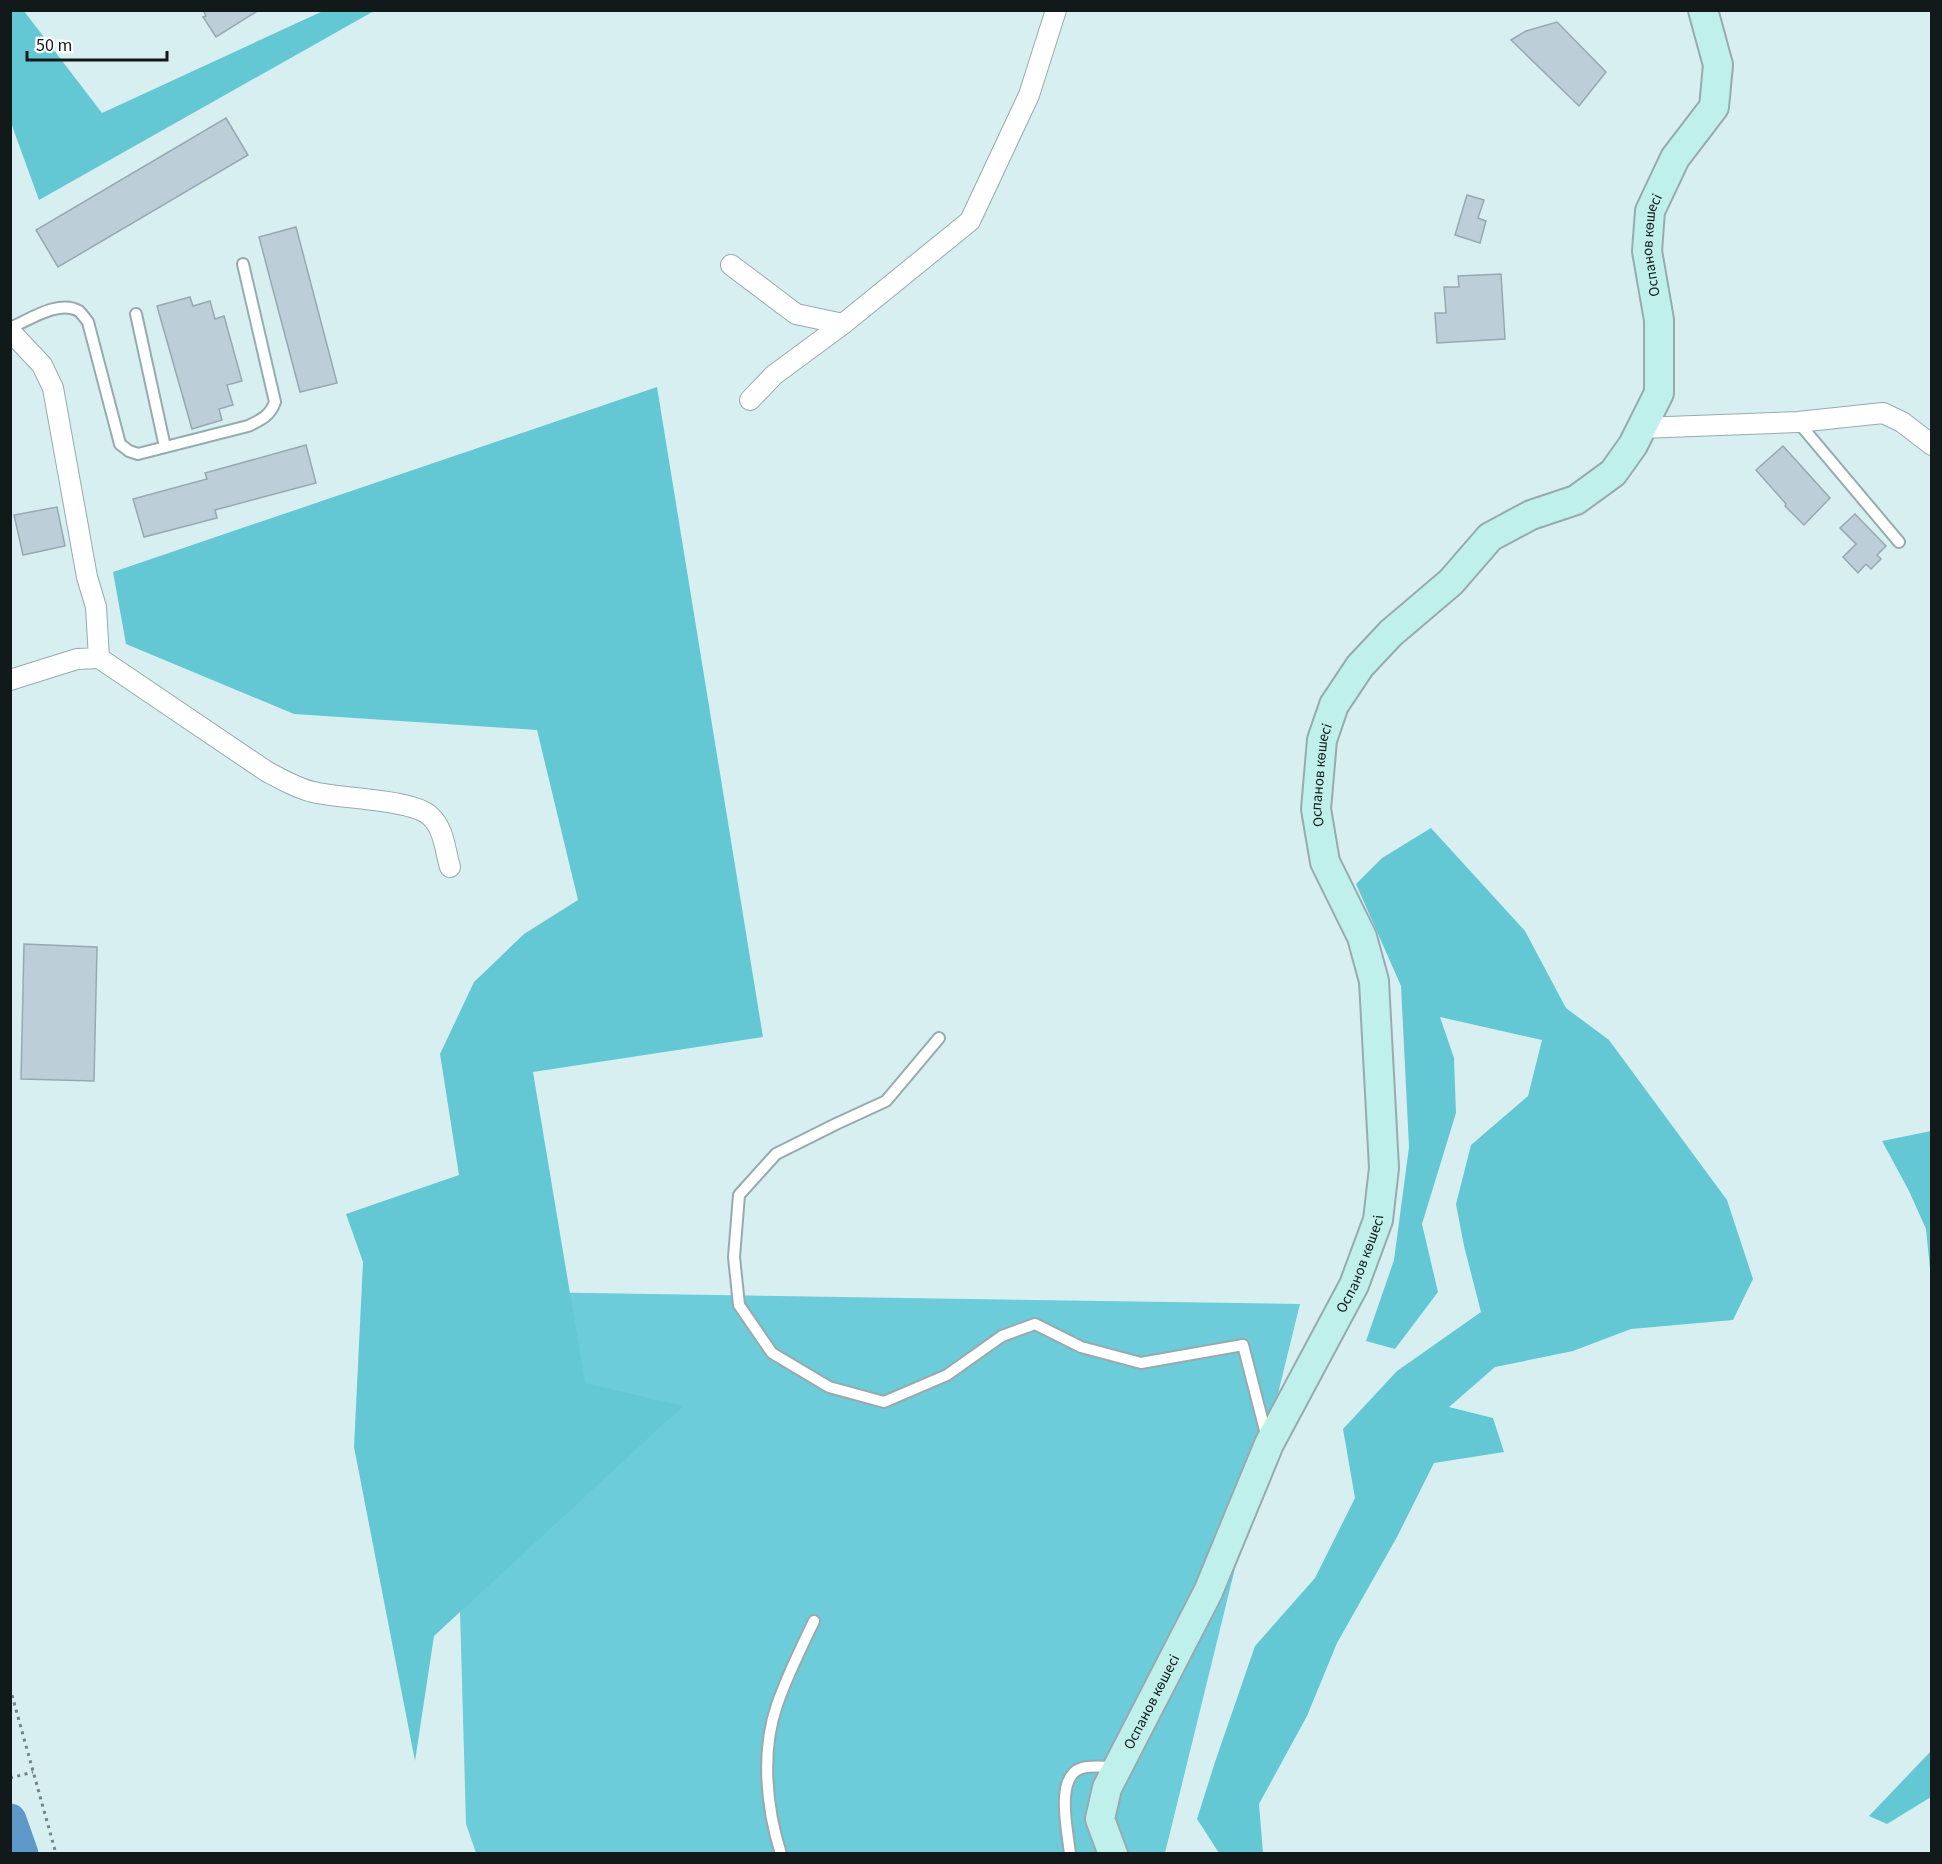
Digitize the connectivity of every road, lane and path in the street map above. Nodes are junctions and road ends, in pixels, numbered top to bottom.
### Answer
1 (1056, 10) edge
2 (1703, 10) edge
3 (243, 264) dead end
4 (731, 265) dead end
5 (136, 314) dead end
6 (843, 324) junction
7 (10, 329) edge
8 (750, 400) dead end
9 (1798, 422) junction
10 (1641, 428) junction
11 (1932, 445) edge
12 (165, 447) junction
13 (1899, 542) dead end
14 (99, 658) junction
15 (10, 680) edge
16 (450, 867) dead end
17 (939, 1038) dead end
18 (1269, 1444) junction
19 (814, 1621) dead end
20 (10, 1688) edge
21 (1118, 1767) junction
22 (32, 1772) junction
23 (10, 1778) edge
24 (56, 1854) edge
25 (781, 1854) edge
26 (1070, 1854) edge
27 (1113, 1854) edge

1 - 6 street
2 - 10 street, Оспанов көшесі
3 - 12 lane
4 - 6 street
5 - 12 lane
6 - 8 street
7 - 12 lane
7 - 14 street
9 - 10 street
9 - 11 street
9 - 13 lane
10 - 18 street, Оспанов көшесі
14 - 15 street
14 - 16 street
17 - 18 lane
18 - 21 street, Оспанов көшесі
19 - 25 lane
20 - 22 path
21 - 26 lane
21 - 27 street, Оспанов көшесі
22 - 23 path
22 - 24 path

